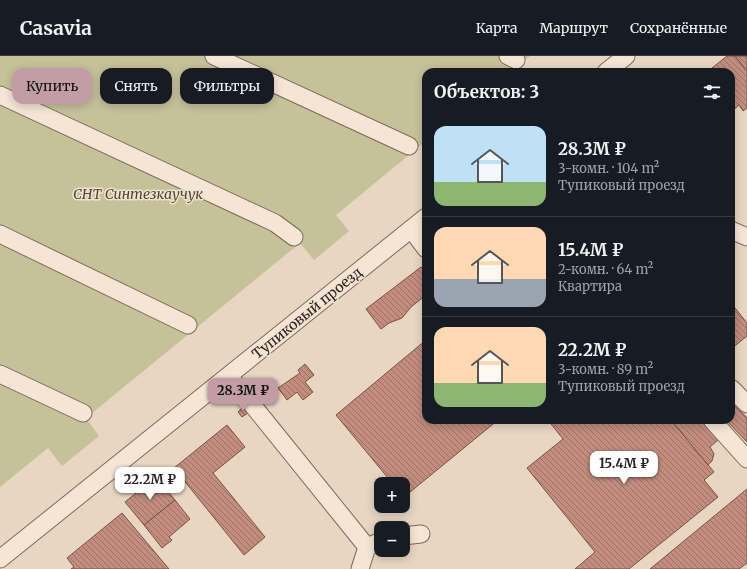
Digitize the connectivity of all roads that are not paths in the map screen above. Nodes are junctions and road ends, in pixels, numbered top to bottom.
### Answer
1 (214, 56) edge
2 (626, 56) edge
3 (611, 68) edge
4 (0, 95) edge
5 (409, 146) dead end
6 (422, 220) edge
7 (411, 229) junction
8 (735, 232) edge
9 (0, 234) edge
10 (747, 236) edge
11 (294, 237) dead end
12 (422, 244) edge
13 (188, 325) dead end
14 (0, 374) edge
15 (229, 376) junction
16 (735, 392) edge
17 (747, 404) edge
18 (83, 413) dead end
19 (716, 424) edge
20 (747, 460) edge
21 (421, 534) dead end
22 (410, 535) edge
23 (374, 544) edge
24 (0, 559) edge
25 (360, 569) edge

1 - 5 street
2 - 3 street
4 - 11 street
6 - 7 street, Тупиковый проезд
7 - 12 street
7 - 15 street, Тупиковый проезд
8 - 10 street
9 - 13 street
14 - 18 street
15 - 23 street
15 - 24 street, Тупиковый проезд
16 - 17 street
19 - 20 street
21 - 22 street
23 - 25 street

